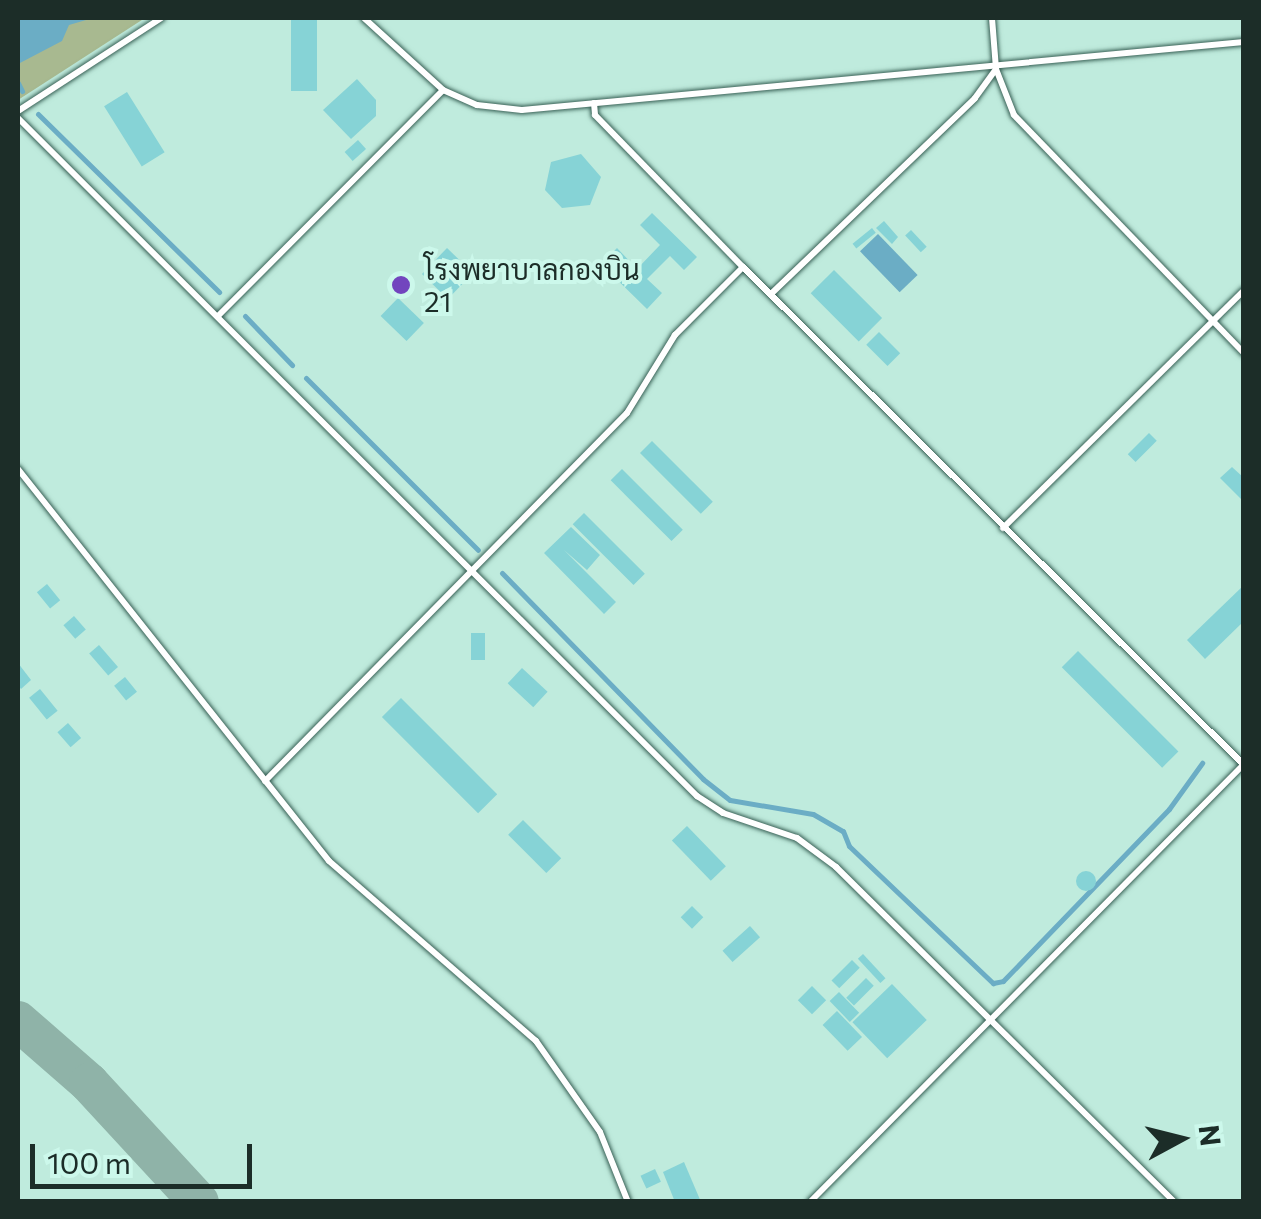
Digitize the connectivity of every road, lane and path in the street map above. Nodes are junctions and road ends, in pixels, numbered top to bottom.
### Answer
1 (162, 18) edge
2 (364, 18) edge
3 (992, 18) edge
4 (1244, 42) edge
5 (996, 69) junction
6 (443, 90) junction
7 (594, 103) junction
8 (18, 111) edge
9 (18, 118) edge
10 (743, 267) junction
11 (1244, 290) edge
12 (772, 293) junction
13 (219, 316) junction
14 (1212, 321) junction
15 (1244, 352) edge
16 (18, 469) edge
17 (1003, 528) junction
18 (472, 571) junction
19 (1243, 764) edge
20 (265, 781) junction
21 (990, 1018) junction
22 (628, 1202) edge
23 (810, 1202) edge
24 (1175, 1202) edge

1 - 8 lane
2 - 6 lane
3 - 5 lane
4 - 5 lane
5 - 7 lane
5 - 12 lane
5 - 14 lane
6 - 7 lane
6 - 13 lane
7 - 10 lane
9 - 13 lane
10 - 12 lane
10 - 18 lane
11 - 14 lane
12 - 17 lane
13 - 18 lane
14 - 15 lane
14 - 17 lane
16 - 20 lane
17 - 19 lane
18 - 20 lane
18 - 21 lane
19 - 21 lane
20 - 22 lane
21 - 23 lane
21 - 24 lane

